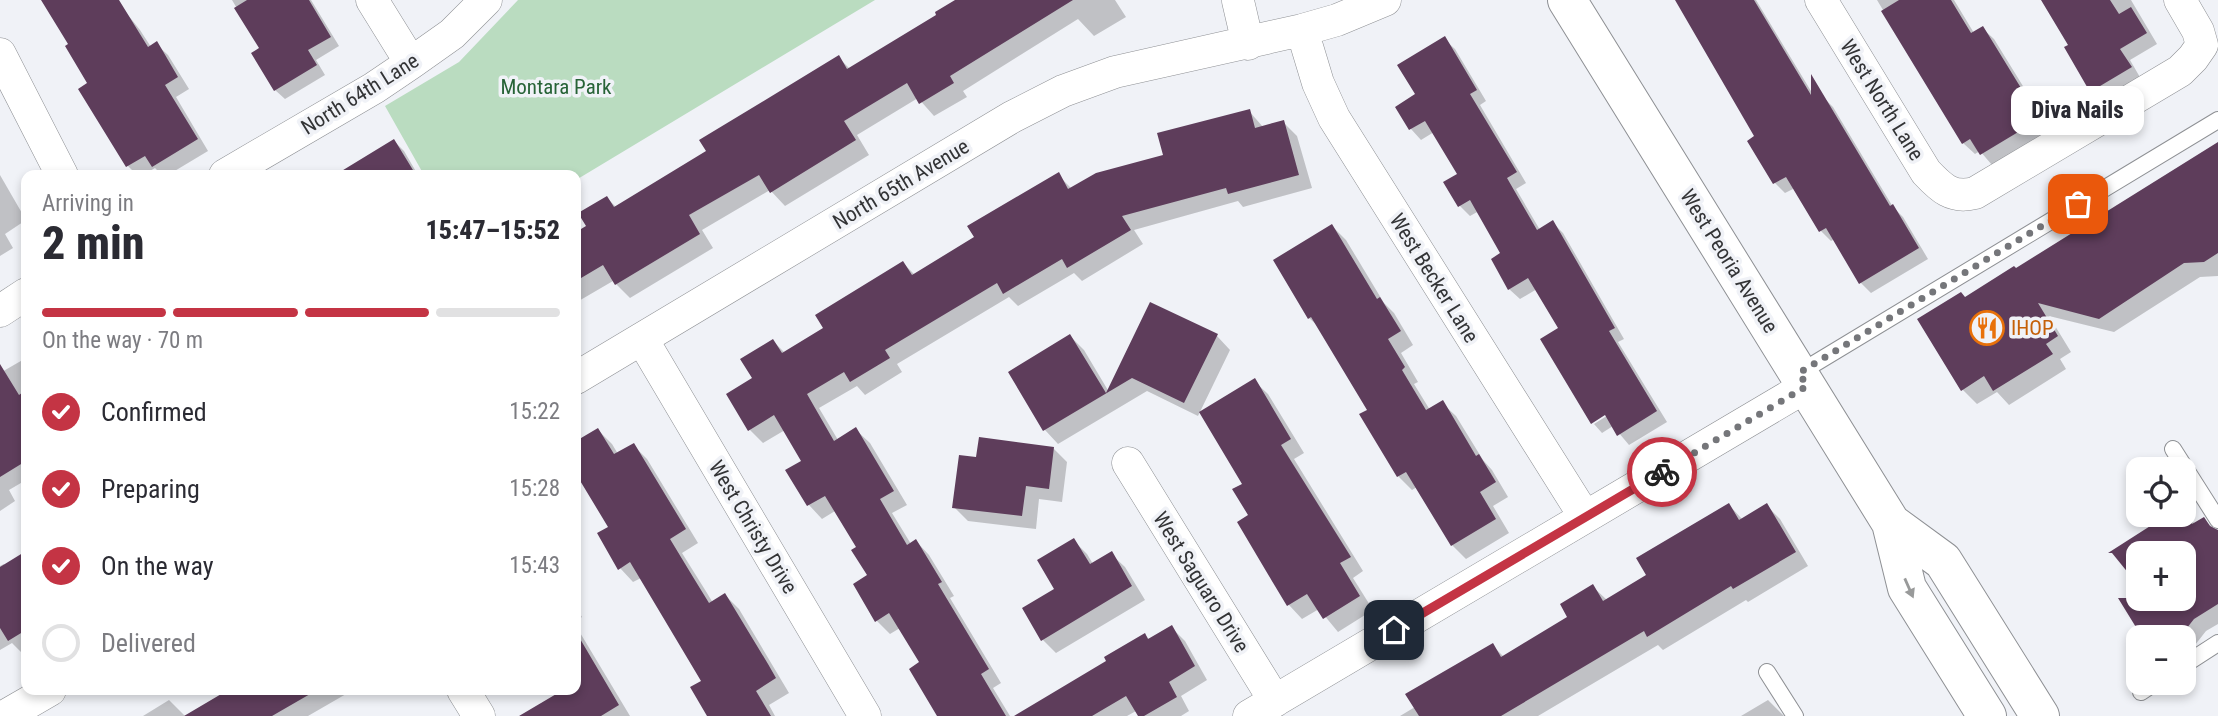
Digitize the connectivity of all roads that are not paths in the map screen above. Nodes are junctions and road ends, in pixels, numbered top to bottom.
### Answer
1 (372, 0) edge
2 (486, 0) edge
3 (1385, 0) edge
4 (1567, 0) edge
5 (1821, 0) edge
6 (2180, 0) edge
7 (1238, 1) edge
8 (1302, 30) junction
9 (1248, 44) junction
10 (0, 54) edge
11 (411, 63) junction
12 (2218, 120) edge
13 (59, 170) edge
14 (234, 170) edge
15 (21, 297) edge
16 (0, 311) edge
17 (642, 339) junction
18 (581, 375) edge
19 (1803, 379) junction
20 (2173, 449) dead end
21 (1128, 463) dead end
22 (1585, 517) junction
23 (2218, 520) edge
24 (1891, 523) junction
25 (2218, 643) edge
26 (2196, 657) edge
27 (1767, 672) dead end
28 (41, 695) edge
29 (466, 695) edge
30 (1262, 708) edge
31 (5, 716) edge
32 (479, 716) edge
33 (865, 716) edge
34 (1795, 716) edge
35 (1987, 716) edge
36 (2040, 716) edge

1 - 11 street
2 - 11 street, North 64th Lane
3 - 8 street, North 65th Avenue
4 - 19 main road, West Peoria Avenue
5 - 6 street, West North Lane
7 - 9 street
8 - 9 street, North 65th Avenue
8 - 22 street, West Becker Lane
9 - 17 street, North 65th Avenue
10 - 13 street
11 - 14 street, North 64th Lane
12 - 19 lane
15 - 16 street
17 - 18 street, North 65th Avenue
17 - 33 street, West Christy Drive
19 - 22 street
19 - 24 main road, West Peoria Avenue
20 - 23 lane
21 - 30 street, West Saguaro Drive
22 - 30 street
24 -> 35 main road, West Peoria Avenue
24 - 36 main road, West Peoria Avenue
25 - 26 lane
27 - 34 lane
28 - 31 street
29 - 32 street

